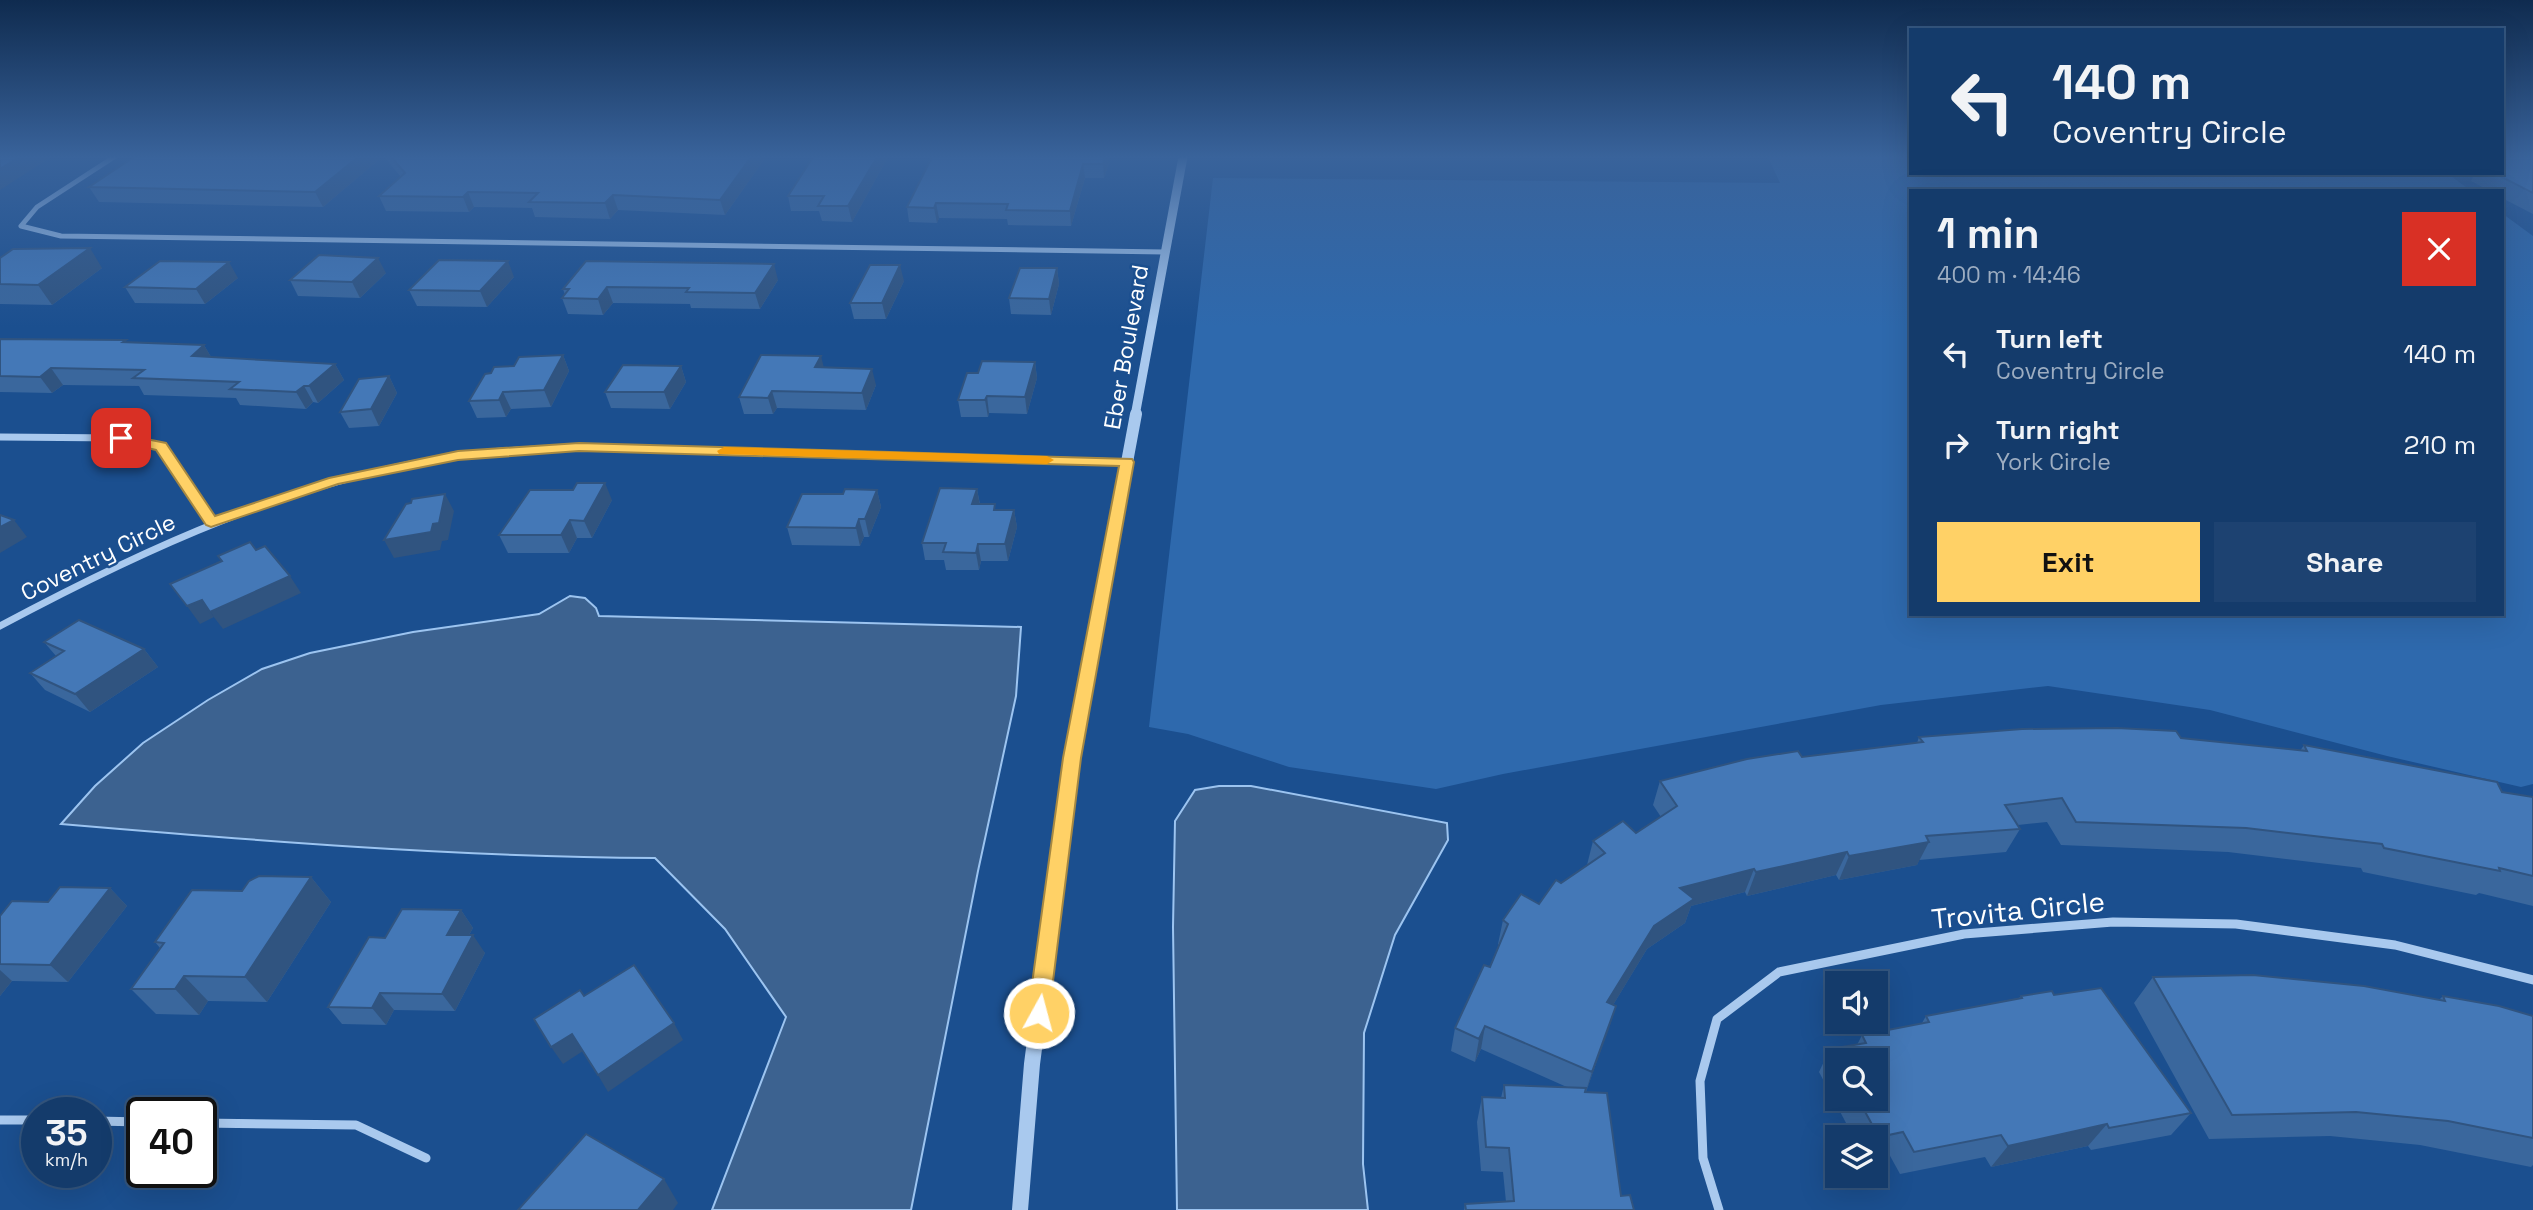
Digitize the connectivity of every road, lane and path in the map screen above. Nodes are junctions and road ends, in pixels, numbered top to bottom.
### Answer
1 (32, 213) edge
2 (1172, 213) edge
3 (1165, 253) junction
4 (0, 437) edge
5 (1127, 462) junction
6 (211, 522) junction
7 (0, 626) edge
8 (2533, 980) edge
9 (0, 1120) edge
10 (21, 1120) edge
11 (217, 1123) edge
12 (426, 1158) dead end
13 (1020, 1210) edge
14 (1719, 1210) edge

1 - 3 street
2 - 3 street, Eber Boulevard
3 - 5 street, Eber Boulevard
4 - 6 street
5 - 6 street, Coventry Circle
5 - 13 street, Eber Boulevard
6 - 7 street, Coventry Circle
8 - 14 street, Trovita Circle
9 - 10 street
11 - 12 street

